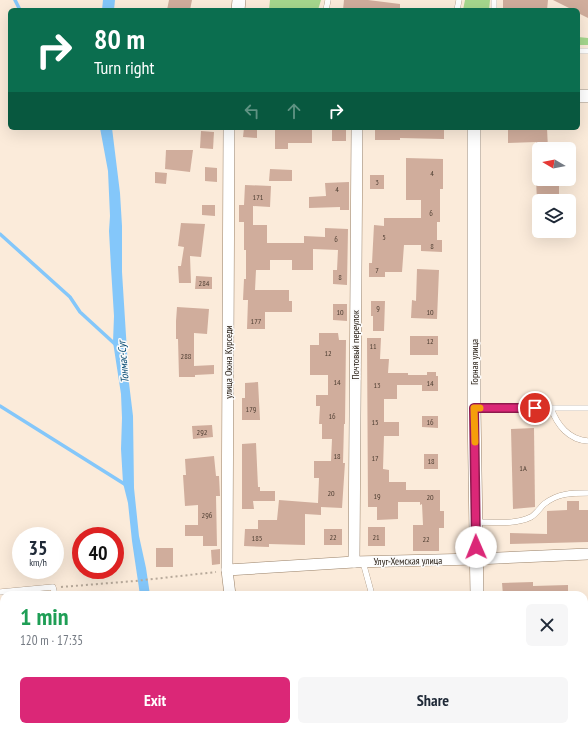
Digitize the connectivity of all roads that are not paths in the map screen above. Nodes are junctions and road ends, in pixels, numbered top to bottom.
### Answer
1 (228, 130) edge
2 (357, 130) edge
3 (474, 130) edge
4 (474, 408) junction
5 (551, 408) junction
6 (588, 408) edge
7 (588, 442) edge
8 (588, 493) edge
9 (476, 522) junction
10 (588, 554) edge
11 (476, 559) junction
12 (358, 562) junction
13 (227, 570) junction
14 (11, 591) edge
15 (54, 591) edge
16 (230, 591) edge
17 (370, 591) edge
18 (477, 591) edge

1 - 13 street, улица Оюна Курседи
2 - 12 street, Почтовый переулок
3 - 4 street, Горная улица
4 - 5 lane
4 - 9 street, Горная улица
5 - 6 lane
5 - 7 lane
8 - 9 lane
9 - 11 street, Горная улица
10 - 11 street, Улуг-Хемская улица
11 - 12 street, Улуг-Хемская улица
11 - 18 street, Горная улица
12 - 13 street, Улуг-Хемская улица
12 - 17 lane
13 - 16 street, улица Оюна Курседи
14 - 15 lane

